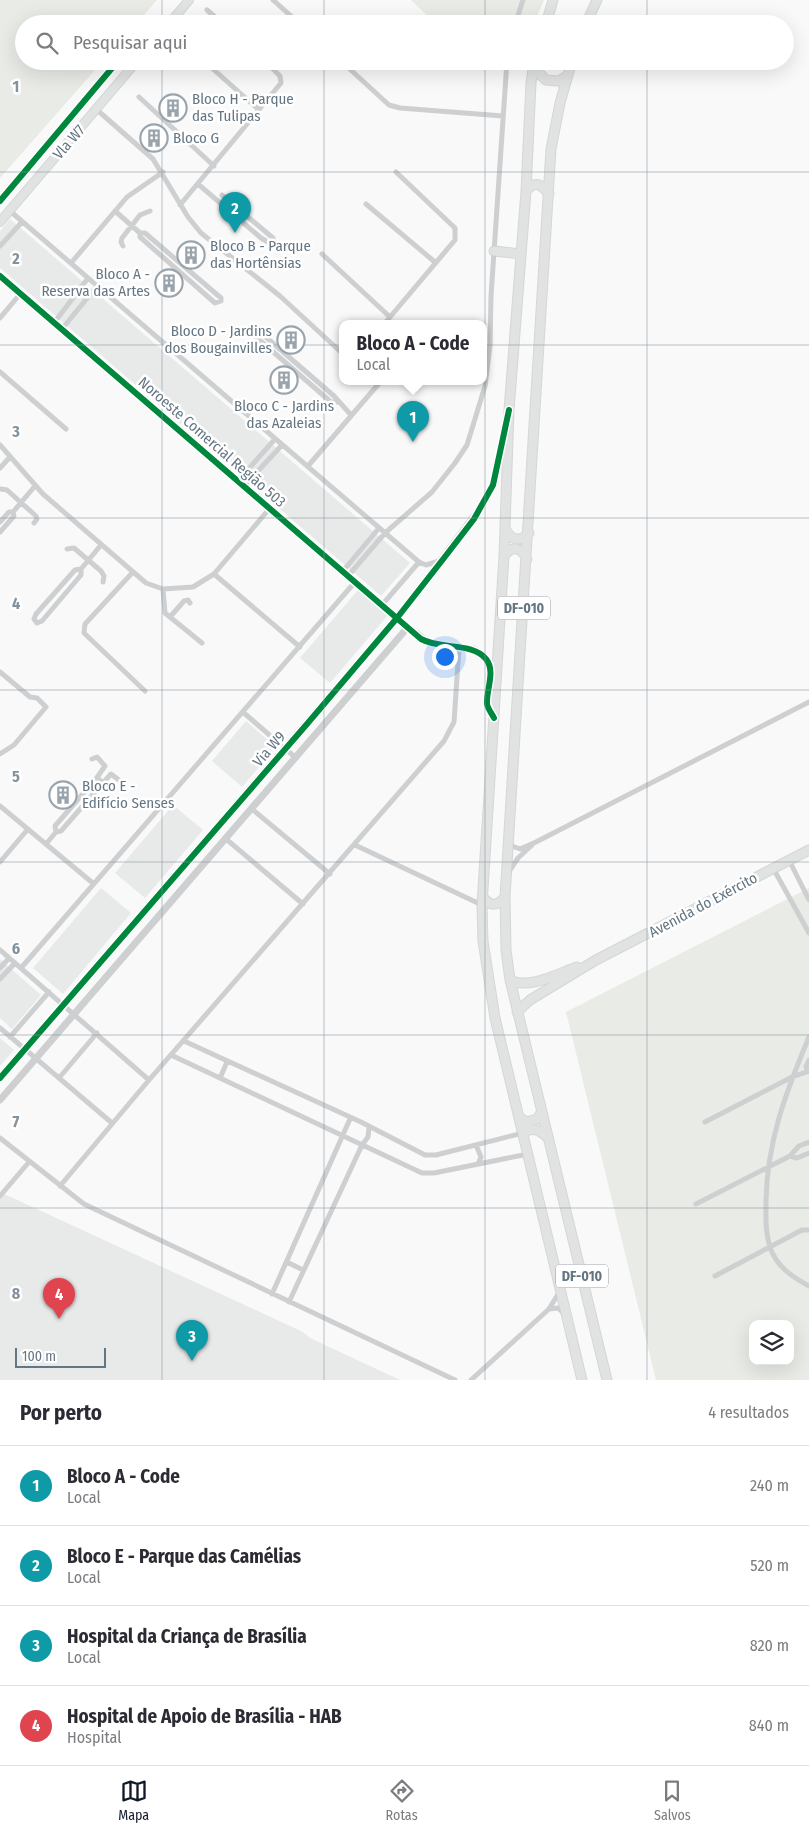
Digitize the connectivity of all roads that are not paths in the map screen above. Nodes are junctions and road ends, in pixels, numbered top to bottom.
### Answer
1 (189, 0) edge
2 (273, 0) edge
3 (523, 0) edge
4 (554, 0) edge
5 (597, 0) edge
6 (207, 10) dead end
7 (176, 15) edge
8 (213, 15) edge
9 (290, 15) edge
10 (518, 15) edge
11 (549, 15) edge
12 (590, 15) edge
13 (129, 70) edge
14 (214, 70) edge
15 (274, 70) edge
16 (351, 70) edge
17 (506, 70) edge
18 (533, 70) edge
19 (538, 70) edge
20 (569, 70) edge
21 (567, 76) junction
22 (138, 97) dead end
23 (96, 109) junction
24 (258, 109) junction
25 (503, 116) junction
26 (214, 166) junction
27 (162, 172) junction
28 (396, 172) dead end
29 (198, 184) junction
30 (526, 191) junction
31 (222, 194) dead end
32 (549, 194) junction
33 (366, 204) dead end
34 (180, 206) junction
35 (10, 210) junction
36 (115, 211) junction
37 (150, 211) dead end
38 (0, 222) edge
39 (22, 222) junction
40 (132, 226) junction
41 (140, 233) junction
42 (0, 246) edge
43 (123, 246) dead end
44 (494, 251) junction
45 (322, 254) dead end
46 (521, 254) junction
47 (71, 263) junction
48 (436, 263) junction
49 (0, 276) edge
50 (88, 278) junction
51 (97, 286) junction
52 (21, 294) junction
53 (390, 317) junction
54 (0, 318) edge
55 (388, 320) edge
56 (54, 323) junction
57 (62, 329) junction
58 (339, 350) edge
59 (487, 370) edge
60 (0, 372) edge
61 (375, 385) edge
62 (485, 385) edge
63 (337, 402) junction
64 (509, 410) junction
65 (352, 415) junction
66 (66, 429) dead end
67 (275, 439) junction
68 (0, 445) edge
69 (282, 445) junction
70 (10, 457) junction
71 (308, 466) junction
72 (0, 468) edge
73 (238, 481) junction
74 (35, 486) junction
75 (244, 486) junction
76 (1, 489) dead end
77 (21, 503) junction
78 (270, 508) junction
79 (13, 512) junction
80 (0, 522) edge
81 (34, 523) dead end
82 (379, 528) junction
83 (505, 528) junction
84 (0, 532) edge
85 (385, 533) junction
86 (529, 533) junction
87 (101, 545) junction
88 (67, 549) dead end
89 (504, 556) junction
90 (444, 558) junction
91 (527, 559) junction
92 (88, 560) junction
93 (419, 562) junction
94 (81, 569) junction
95 (342, 571) junction
96 (133, 572) junction
97 (214, 574) junction
98 (348, 576) junction
99 (103, 582) dead end
100 (355, 582) junction
101 (163, 589) junction
102 (190, 602) dead end
103 (382, 605) junction
104 (170, 617) junction
105 (397, 618) junction
106 (408, 627) junction
107 (202, 644) dead end
108 (300, 648) junction
109 (459, 648) junction
110 (0, 672) edge
111 (145, 691) dead end
112 (809, 702) edge
113 (244, 713) junction
114 (494, 718) junction
115 (307, 724) junction
116 (316, 735) junction
117 (286, 749) junction
118 (0, 754) edge
119 (296, 758) junction
120 (92, 759) dead end
121 (96, 779) junction
122 (102, 784) junction
123 (252, 787) junction
124 (121, 790) dead end
125 (264, 796) junction
126 (0, 806) edge
127 (252, 809) junction
128 (28, 829) junction
129 (56, 832) junction
130 (226, 839) junction
131 (509, 841) junction
132 (536, 842) junction
133 (46, 844) junction
134 (355, 845) junction
135 (809, 850) edge
136 (789, 860) junction
137 (0, 862) edge
138 (773, 868) junction
139 (330, 874) junction
140 (507, 876) junction
141 (94, 884) junction
142 (505, 897) junction
143 (809, 900) edge
144 (482, 902) junction
145 (303, 904) junction
146 (809, 933) edge
147 (0, 950) edge
148 (9, 958) junction
149 (596, 960) junction
150 (15, 963) junction
151 (0, 968) edge
152 (21, 968) junction
153 (0, 980) edge
154 (510, 980) junction
155 (49, 992) junction
156 (62, 1004) junction
157 (517, 1012) junction
158 (75, 1014) junction
159 (0, 1028) edge
160 (97, 1033) junction
161 (10, 1037) junction
162 (809, 1037) edge
163 (184, 1041) junction
164 (24, 1049) junction
165 (171, 1055) junction
166 (36, 1059) junction
167 (809, 1060) edge
168 (228, 1062) junction
169 (808, 1071) edge
170 (792, 1077) junction
171 (0, 1078) edge
172 (59, 1078) junction
173 (220, 1078) junction
174 (149, 1080) junction
175 (0, 1100) edge
176 (541, 1113) junction
177 (519, 1117) junction
178 (350, 1119) junction
179 (706, 1122) dead end
180 (112, 1123) junction
181 (369, 1127) junction
182 (523, 1133) junction
183 (343, 1137) junction
184 (0, 1138) edge
185 (548, 1138) junction
186 (809, 1142) edge
187 (362, 1145) junction
188 (476, 1145) junction
189 (809, 1153) edge
190 (528, 1154) junction
191 (790, 1156) junction
192 (29, 1162) junction
193 (478, 1164) junction
194 (766, 1169) junction
195 (60, 1186) junction
196 (0, 1196) edge
197 (696, 1204) dead end
198 (809, 1230) edge
199 (770, 1247) junction
200 (287, 1262) junction
201 (303, 1270) junction
202 (715, 1276) dead end
203 (809, 1286) edge
204 (561, 1290) junction
205 (272, 1294) junction
206 (289, 1302) junction
207 (549, 1309) junction
208 (567, 1315) junction
209 (455, 1380) edge
210 (471, 1380) edge
211 (582, 1380) edge
212 (607, 1380) edge

1 - 7 main road
2 - 9 street
3 - 10 street
4 - 11 main road
5 - 12 main road
6 - 8 street
13 - 23 main road, Vla W7
14 - 24 street
15 - 24 street
16 - 25 street
17 - 25 street
18 - 30 main road, DF-010
19 - 21 main road
20 - 21 main road, DF-010
21 - 32 main road, DF-010
22 - 26 street
23 - 27 street
23 - 35 main road, Vla W7
24 - 26 street
25 - 44 street
26 - 29 street
27 - 34 street
27 - 36 street
28 - 48 street
29 - 31 street
29 - 34 street
30 - 32 main road
30 - 46 main road, DF-010
32 - 86 main road, DF-010
33 - 48 street
34 - 58 street
35 - 38 main road, Vla W7
35 - 39 street
36 - 40 street
36 - 47 street
37 - 40 street
39 - 42 street
39 - 47 street
40 - 41 street
40 - 43 street
41 - 41 street
44 - 46 main road
44 - 59 street
45 - 53 street
46 - 64 main road, DF-010
47 - 50 street
48 - 53 street
49 - 52 street, Noroeste Comercial Região 503
50 - 51 street
50 - 56 street
51 - 57 street
51 - 67 street
52 - 54 street
52 - 56 street, Noroeste Comercial Região 503
53 - 55 street
56 - 57 street, Noroeste Comercial Região 503
57 - 73 street, Noroeste Comercial Região 503
60 - 66 street
61 - 65 street
62 - 85 street
63 - 63 street
63 - 65 street
64 - 83 main road, DF-010
64 - 90 street, Via W9
65 - 71 street
67 - 69 street
67 - 73 street
68 - 70 street
69 - 71 street
69 - 75 street
70 - 72 street
70 - 74 street
71 - 82 street
73 - 75 street, Noroeste Comercial Região 503
74 - 77 street
74 - 87 street
75 - 78 street, Noroeste Comercial Região 503
76 - 77 street
77 - 79 street
77 - 81 street
78 - 95 street, Noroeste Comercial Região 503
78 - 97 street
79 - 80 street
79 - 84 street
82 - 85 street
82 - 95 street
83 - 86 main road
83 - 89 main road, DF-010
85 - 93 street
85 - 98 street
86 - 91 main road, DF-010
87 - 92 street
87 - 96 street
88 - 92 street
89 - 91 main road
89 - 114 main road, DF-010
90 - 93 street
90 - 105 street, Via W9
91 - 131 main road, DF-010
92 - 94 street
92 - 99 street
93 - 103 street
94 - 94 street
95 - 98 street, Noroeste Comercial Região 503
96 - 101 street
96 - 111 street
97 - 101 street
97 - 108 street
98 - 100 street, Noroeste Comercial Região 503
100 - 103 street, Noroeste Comercial Região 503
100 - 108 street
101 - 104 street
102 - 104 street
103 - 105 street, Noroeste Comercial Região 503
104 - 107 street
105 - 106 street, Noroeste Comercial Região 503
105 - 115 street, Via W9
106 - 109 street, Noroeste Comercial Região 503
106 - 116 street, Via W9
108 - 113 street
109 - 114 street, Noroeste Comercial Região 503
109 - 134 street
110 - 118 street
112 - 132 street
113 - 117 street
113 - 141 street
114 - 144 main road, DF-010
115 - 116 street
115 - 117 street, Via W9
116 - 119 street, Via W9
117 - 119 street
117 - 123 street, Via W9
119 - 125 street, Via W9
120 - 121 street
121 - 122 street
121 - 129 street
122 - 124 street
122 - 129 street
123 - 125 street
123 - 156 street, Via W9
125 - 127 street, Via W9
126 - 128 street
127 - 130 street, Via W9
127 - 139 street
128 - 133 street
128 - 137 street
129 - 133 street
130 - 145 street
130 - 158 street, Via W9
131 - 132 street
131 - 140 main road, DF-010
132 - 140 street
133 - 141 street
134 - 139 street
134 - 144 street
135 - 136 main road, Avenida do Exército
136 - 138 main road, Avenida do Exército
136 - 143 street
138 - 146 street
138 - 149 main road, Avenida do Exército
139 - 145 street
140 - 142 main road, DF-010
141 - 152 street
142 - 144 main road
142 - 154 main road, DF-010
144 - 177 main road, DF-010
145 - 163 street
147 - 148 street
148 - 150 street
148 - 151 street
149 - 154 main road, Avenida do Exército
149 - 157 main road, Avenida do Exército
150 - 152 street
150 - 153 street
152 - 155 street
154 - 157 main road, DF-010
155 - 156 street
155 - 161 street
156 - 158 street
156 - 164 street, Via W9
157 - 176 main road, DF-010
158 - 160 street
158 - 166 street, Via W9
159 - 161 street
160 - 172 street
160 - 174 street
161 - 164 street
162 - 170 street
163 - 165 street
163 - 168 street
164 - 166 street
164 - 171 street, Via W9
165 - 173 street
165 - 174 street
166 - 172 street
166 - 175 street, Via W9
167 - 169 street
168 - 173 street
168 - 178 street
169 - 170 street
170 - 179 street
170 - 194 street
172 - 180 street
173 - 183 street
174 - 180 street
176 - 177 main road
176 - 185 main road, DF-010
177 - 182 main road, DF-010
178 - 181 street
178 - 183 street
180 - 195 street
181 - 187 street
181 - 188 street
182 - 185 main road
182 - 188 street
182 - 190 main road, DF-010
183 - 187 street
183 - 200 street
184 - 192 street
185 - 212 main road, DF-010
186 - 191 street
187 - 193 street
187 - 201 street
188 - 193 street
189 - 191 street
190 - 193 street
190 - 204 main road, DF-010
191 - 194 street
192 - 195 street
192 - 196 street
194 - 197 street
194 - 199 street
195 - 205 street
198 - 199 street
199 - 202 street
199 - 203 street
200 - 201 street
200 - 205 street
201 - 206 street
204 - 207 street
204 - 208 main road, DF-010
205 - 206 street
206 - 209 street
207 - 208 street
207 - 210 street
208 - 211 main road, DF-010

